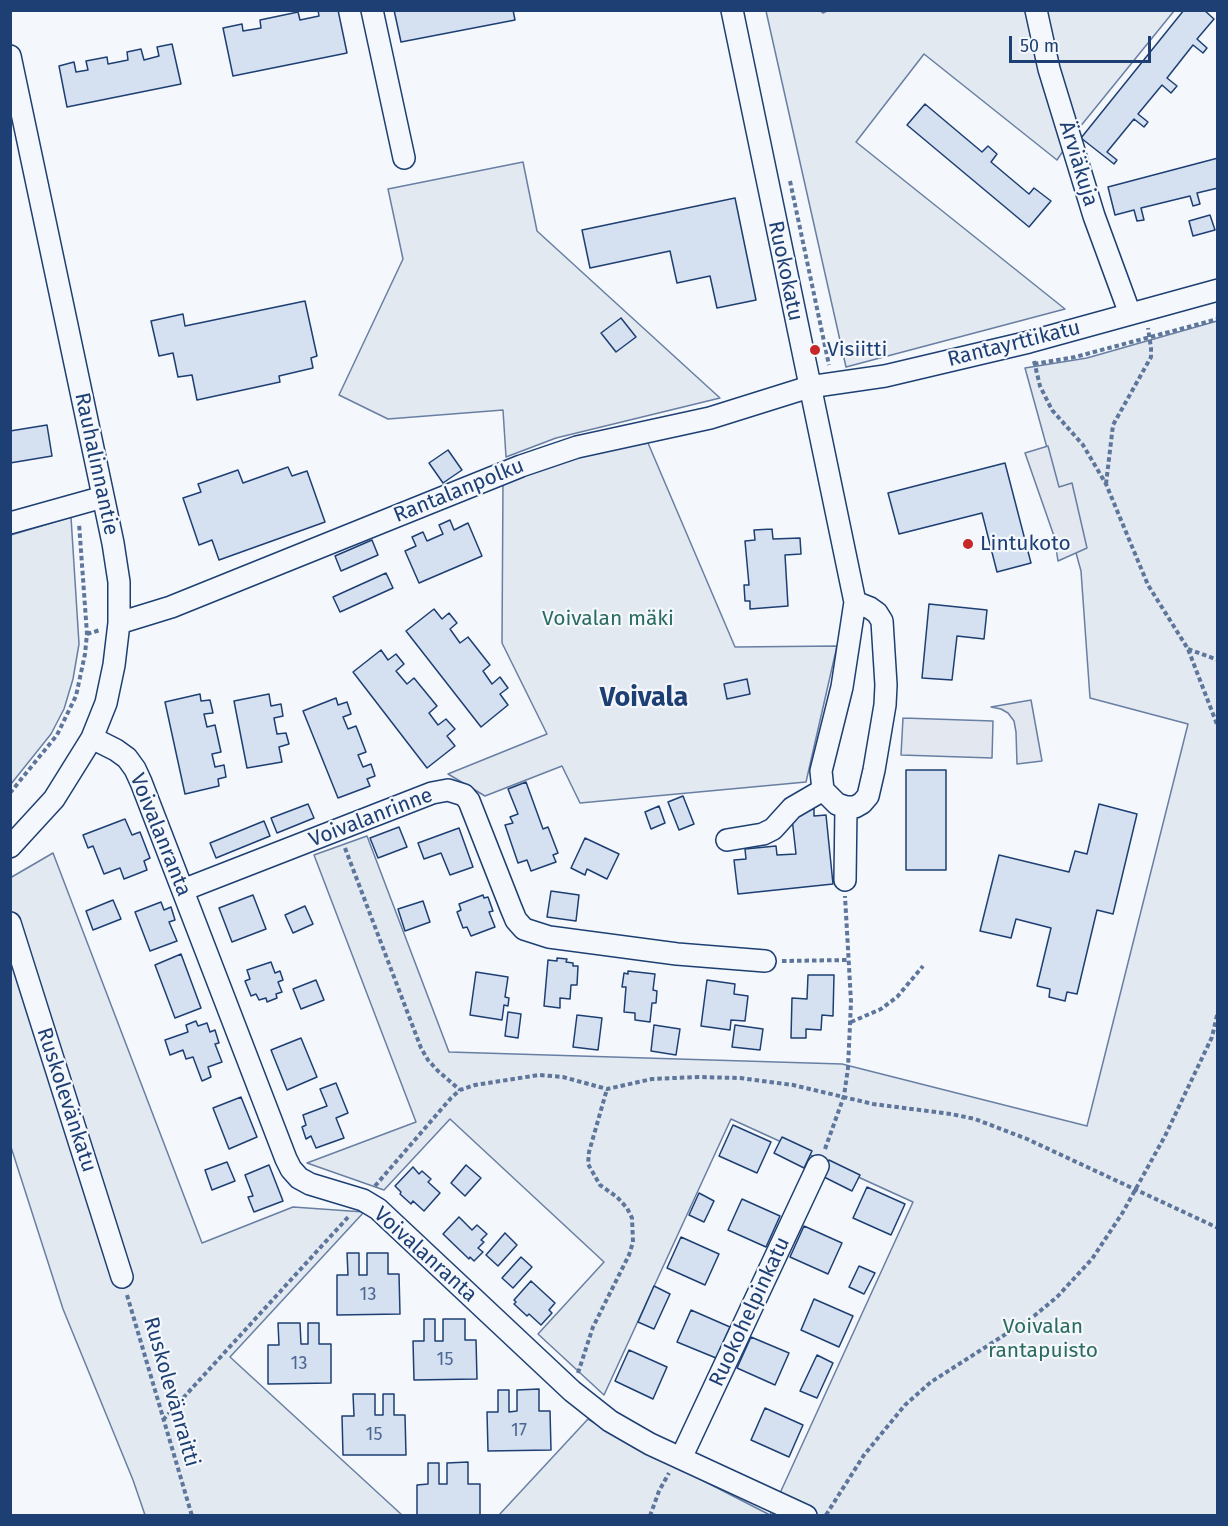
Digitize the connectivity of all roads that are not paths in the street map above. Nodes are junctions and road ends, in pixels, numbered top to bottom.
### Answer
1 (372, 10) edge
2 (732, 10) edge
3 (1036, 10) edge
4 (10, 56) edge
5 (405, 158) dead end
6 (1218, 290) edge
7 (1137, 312) junction
8 (809, 387) junction
9 (103, 497) junction
10 (10, 523) edge
11 (855, 602) junction
12 (119, 623) junction
13 (92, 738) junction
14 (823, 790) junction
15 (846, 807) junction
16 (728, 840) dead end
17 (10, 847) edge
18 (845, 880) road end
19 (183, 890) junction
20 (10, 923) edge
21 (765, 961) road end
22 (818, 1166) road end
23 (122, 1277) road end
24 (681, 1458) junction
25 (806, 1515) edge

1 - 5 street
2 - 8 street, Ruokokatu
3 - 7 street, Ärviäkuja
4 - 9 street, Rauhalinnantie
6 - 7 street, Rantayrttikatu
7 - 8 street, Rantayrttikatu
8 - 11 street, Ruokokatu
8 - 12 street, Rantalanpolku
9 - 10 street
9 - 12 street, Rauhalinnantie
11 - 14 street, Ruokokatu
11 - 15 street
12 - 13 street, Rauhalinnantie
13 - 17 street, Rauhalinnantie
13 - 19 street, Voivalanranta
14 - 15 street
14 - 16 street
15 - 18 street
19 - 21 street, Voivalanrinne
19 - 24 street, Voivalanranta
20 - 23 street, Ruskolevänkatu
22 - 24 street, Ruokohelpinkatu
24 - 25 street, Voivalanranta

